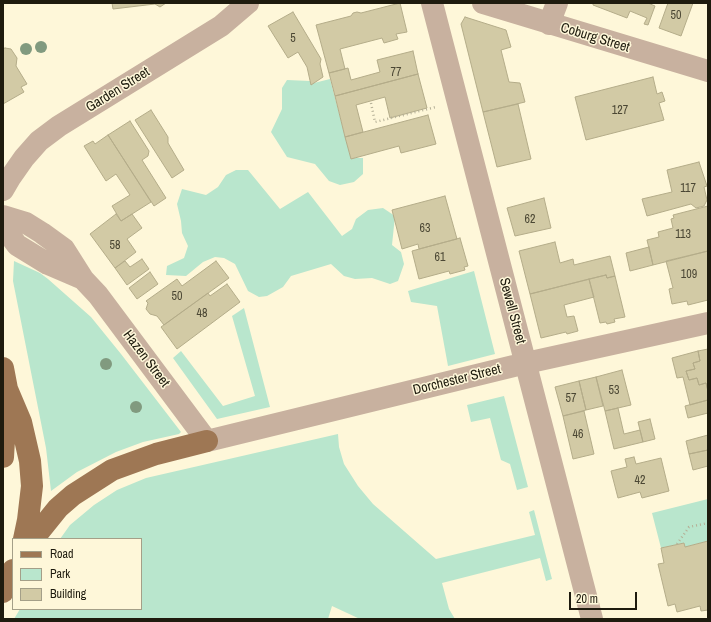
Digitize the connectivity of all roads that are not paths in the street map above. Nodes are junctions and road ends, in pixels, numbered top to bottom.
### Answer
1 (248, 3) edge
2 (432, 3) edge
3 (483, 3) edge
4 (557, 3) edge
5 (549, 24) junction
6 (708, 73) edge
7 (3, 190) edge
8 (3, 216) edge
9 (3, 226) edge
10 (83, 279) junction
11 (708, 323) edge
12 (526, 363) junction
13 (3, 368) edge
14 (7, 389) junction
15 (207, 441) junction
16 (3, 457) edge
17 (24, 538) edge
18 (34, 538) edge
19 (592, 619) edge

1 - 7 street, Garden Street
2 - 12 street, Sewell Street
3 - 5 street, Coburg Street
4 - 5 street
5 - 6 street, Coburg Street
8 - 10 street, Hazen Street
9 - 10 street, Hazen Street
10 - 15 street, Hazen Street
11 - 12 street, Dorchester Street
12 - 15 street, Dorchester Street
12 - 19 street, Sewell Street
13 - 14 main road
14 - 16 main road
14 - 17 main road
15 - 18 main road

